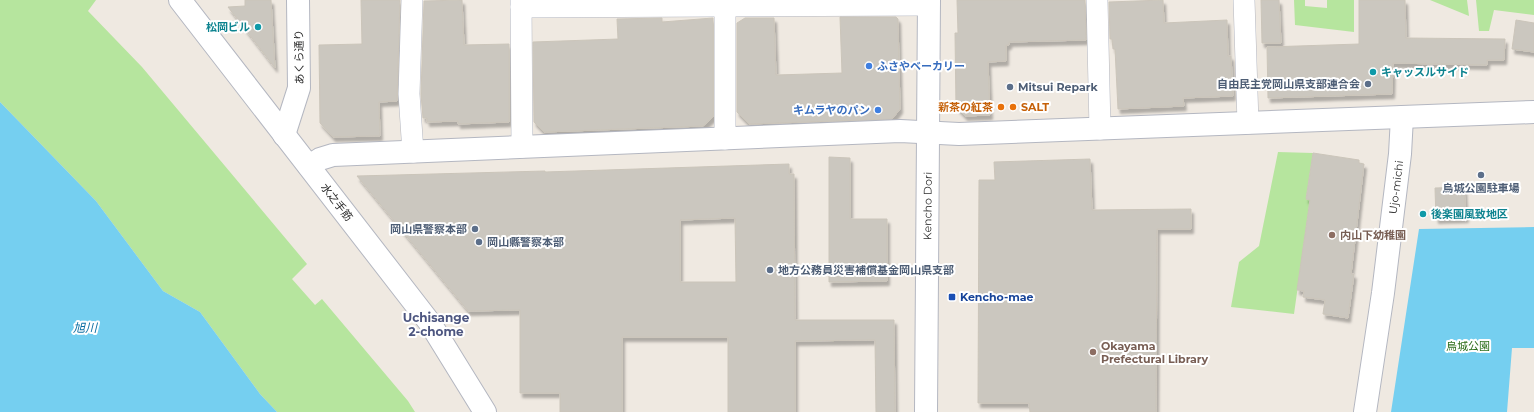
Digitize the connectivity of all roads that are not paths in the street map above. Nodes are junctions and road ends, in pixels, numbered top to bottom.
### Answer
1 (180, 0) edge
2 (298, 0) edge
3 (412, 0) edge
4 (1098, 0) edge
5 (1244, 0) edge
6 (725, 3) edge
7 (929, 3) edge
8 (521, 4) edge
9 (1534, 112) edge
10 (1402, 117) junction
11 (1248, 123) junction
12 (1100, 129) junction
13 (927, 132) junction
14 (284, 135) junction
15 (725, 139) junction
16 (522, 147) junction
17 (413, 152) junction
18 (309, 166) junction
19 (485, 412) edge
20 (926, 412) edge
21 (1365, 412) edge

1 - 14 street, 水之手筋
2 - 14 street, あくら通り
3 - 17 street
4 - 12 street
5 - 11 street
6 - 7 street
6 - 8 street
6 - 15 street
7 - 13 street, Kencho Dori
8 - 16 street
9 - 10 street
10 - 11 street
10 - 21 street, Ujo-michi
11 - 12 street
12 - 13 street
13 - 15 street
13 - 20 street, Kencho Dori
14 - 18 street, 水之手筋
15 - 16 street
16 - 17 street
17 - 18 street
18 - 19 street, 水之手筋

